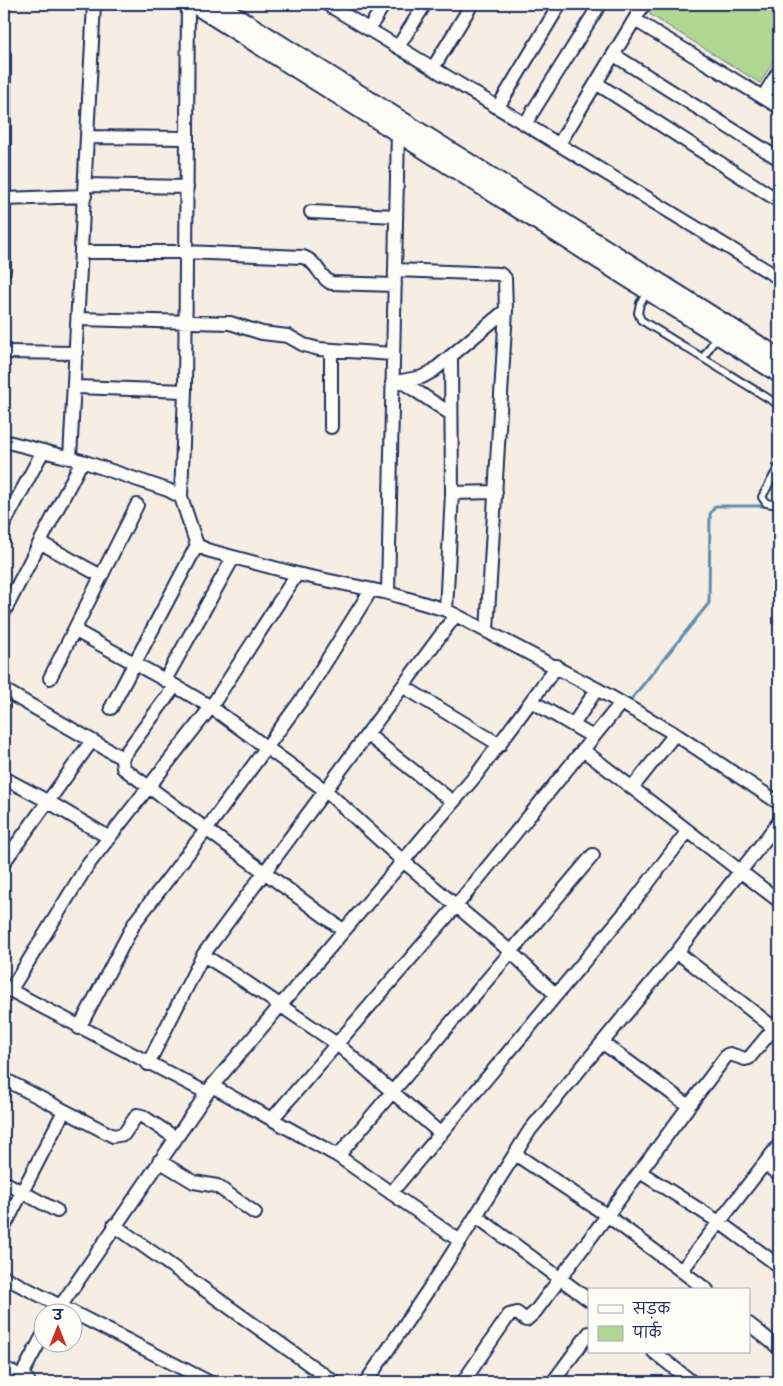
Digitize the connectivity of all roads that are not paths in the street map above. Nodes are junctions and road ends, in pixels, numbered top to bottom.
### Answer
1 (94, 4) edge
2 (188, 4) edge
3 (193, 4) edge
4 (217, 4) edge
5 (327, 4) edge
6 (384, 4) edge
7 (425, 4) edge
8 (472, 4) edge
9 (560, 4) edge
10 (600, 4) edge
11 (644, 4) edge
12 (635, 20) junction
13 (369, 29) junction
14 (398, 47) junction
15 (614, 54) junction
16 (4, 55) edge
17 (300, 63) junction
18 (433, 68) junction
19 (779, 71) edge
20 (596, 83) junction
21 (763, 97) junction
22 (779, 107) edge
23 (498, 108) junction
24 (525, 124) junction
25 (398, 131) junction
26 (88, 137) junction
27 (187, 138) junction
28 (559, 144) junction
29 (779, 159) edge
30 (187, 187) junction
31 (85, 191) junction
32 (5, 199) junction
33 (779, 201) edge
34 (310, 212) dead end
35 (396, 216) junction
36 (82, 252) junction
37 (186, 252) junction
38 (395, 270) junction
39 (4, 271) edge
40 (779, 278) edge
41 (394, 285) junction
42 (648, 291) junction
43 (506, 310) junction
44 (78, 318) junction
45 (185, 322) junction
46 (717, 335) junction
47 (331, 350) junction
48 (4, 352) edge
49 (77, 353) junction
50 (393, 354) junction
51 (451, 356) junction
52 (779, 357) edge
53 (703, 358) junction
54 (779, 374) edge
55 (396, 382) junction
56 (76, 387) junction
57 (185, 390) junction
58 (779, 405) edge
59 (451, 414) junction
60 (330, 427) dead end
61 (4, 441) edge
62 (43, 451) junction
63 (76, 460) junction
64 (779, 466) edge
65 (496, 492) junction
66 (452, 493) junction
67 (181, 497) junction
68 (779, 505) edge
69 (137, 506) dead end
70 (4, 524) edge
71 (41, 543) junction
72 (197, 545) junction
73 (234, 558) junction
74 (298, 574) junction
75 (101, 576) junction
76 (371, 590) junction
77 (388, 593) junction
78 (4, 612) edge
79 (451, 613) junction
80 (74, 630) junction
81 (487, 631) junction
82 (135, 664) junction
83 (557, 666) junction
84 (50, 678) dead end
85 (170, 683) junction
86 (404, 687) junction
87 (597, 689) junction
88 (4, 690) edge
89 (533, 702) junction
90 (621, 703) junction
91 (211, 707) junction
92 (111, 708) dead end
93 (573, 725) junction
94 (675, 734) junction
95 (368, 735) junction
96 (593, 737) junction
97 (90, 742) junction
98 (500, 745) junction
99 (266, 748) junction
100 (583, 750) junction
101 (122, 758) junction
102 (4, 778) edge
103 (148, 786) junction
104 (632, 788) junction
105 (326, 791) junction
106 (49, 802) junction
107 (453, 802) junction
108 (779, 803) edge
109 (779, 822) edge
110 (206, 830) junction
111 (687, 832) junction
112 (108, 837) junction
113 (593, 855) dead end
114 (403, 860) junction
115 (4, 862) edge
116 (263, 872) junction
117 (741, 872) junction
118 (779, 901) edge
119 (456, 906) junction
120 (343, 930) junction
121 (511, 952) junction
122 (677, 952) junction
123 (203, 955) junction
124 (7, 989) edge
125 (556, 995) junction
126 (279, 1004) junction
127 (776, 1025) edge
128 (79, 1028) junction
129 (603, 1042) junction
130 (337, 1044) junction
131 (148, 1064) junction
132 (4, 1078) edge
133 (209, 1090) junction
134 (392, 1092) junction
135 (689, 1106) junction
136 (64, 1111) junction
137 (272, 1120) junction
138 (441, 1134) junction
139 (176, 1138) junction
140 (779, 1145) edge
141 (515, 1154) junction
142 (338, 1156) junction
143 (159, 1161) junction
144 (765, 1164) junction
145 (640, 1172) junction
146 (779, 1175) edge
147 (4, 1182) edge
148 (23, 1192) junction
149 (391, 1193) junction
150 (56, 1211) dead end
151 (255, 1213) dead end
152 (476, 1216) junction
153 (608, 1216) junction
154 (719, 1222) junction
155 (114, 1225) junction
156 (4, 1227) edge
157 (460, 1241) junction
158 (779, 1266) edge
159 (682, 1270) junction
160 (4, 1277) edge
161 (561, 1278) junction
162 (704, 1288) edge
163 (588, 1299) edge
164 (47, 1304) edge
165 (61, 1304) edge
166 (82, 1322) edge
167 (750, 1325) edge
168 (588, 1334) edge
169 (779, 1348) edge
170 (34, 1354) edge
171 (657, 1354) edge
172 (4, 1371) edge
173 (21, 1381) edge
174 (209, 1382) edge
175 (334, 1382) edge
176 (366, 1382) edge
177 (463, 1382) edge
178 (553, 1382) edge
179 (692, 1382) edge

1 - 26 street
2 - 27 street
3 - 17 street
4 - 17 street
5 - 13 street
6 - 13 street
7 - 14 street
8 - 18 street
9 - 23 street
10 - 24 street
11 - 12 street
12 - 15 street
12 - 21 street
13 - 14 street
14 - 18 street
15 - 20 street
15 - 29 street
16 - 32 street
17 - 25 street
17 - 52 street
18 - 23 street
19 - 21 street
20 - 28 street
20 - 33 street
21 - 22 street
23 - 24 street
24 - 28 street
25 - 35 street
25 - 42 street
26 - 27 street
26 - 31 street
27 - 30 street
28 - 40 street
30 - 31 street
30 - 37 street
31 - 32 street
31 - 36 street
32 - 39 street
34 - 35 street
35 - 38 street
36 - 37 street
36 - 44 street
37 - 41 street
37 - 45 street
38 - 41 street
38 - 43 street
41 - 50 street
42 - 46 street
42 - 53 lane
43 - 51 street
43 - 65 street
44 - 45 street
44 - 49 street
45 - 47 street
45 - 57 street
46 - 53 lane
46 - 54 street
47 - 50 street
47 - 60 street
48 - 49 street
49 - 56 street
50 - 55 street
51 - 55 street
51 - 59 street
53 - 58 lane
55 - 59 street
55 - 77 street
56 - 57 street
56 - 63 street
57 - 67 street
59 - 66 street
61 - 62 street
62 - 63 street
62 - 70 street
63 - 67 street
63 - 71 street
64 - 68 lane
65 - 66 street
65 - 81 street
66 - 79 street
67 - 72 street
69 - 75 street
71 - 75 street
71 - 78 street
72 - 73 street
72 - 82 street
73 - 74 street
73 - 85 street
74 - 76 street
74 - 91 street
75 - 80 street
76 - 77 street
76 - 99 street
77 - 79 street
79 - 81 street
79 - 86 street
80 - 82 street
80 - 84 street
81 - 83 street
82 - 85 street
82 - 92 street
83 - 87 street
83 - 89 street
85 - 91 street
85 - 101 street
86 - 95 street
86 - 98 street
87 - 90 street
87 - 93 street
88 - 97 street
89 - 93 street
89 - 98 street
90 - 94 street
90 - 96 street
91 - 99 street
91 - 103 street
93 - 96 street
94 - 104 street
94 - 108 street
95 - 105 street
95 - 107 street
96 - 100 street
97 - 101 street
97 - 106 street
98 - 107 street
99 - 105 street
99 - 110 street
100 - 104 street
100 - 119 street
101 - 103 street
102 - 106 street
103 - 110 street
103 - 112 street
104 - 111 street
105 - 114 street
105 - 116 street
106 - 112 street
106 - 115 street
107 - 114 street
109 - 117 street
110 - 116 street
110 - 128 street
111 - 117 street
111 - 125 street
112 - 124 street
113 - 121 street
114 - 119 street
114 - 120 street
116 - 120 street
116 - 123 street
117 - 118 street
117 - 122 street
119 - 121 street
119 - 130 street
120 - 126 street
121 - 125 street
121 - 134 street
122 - 127 street
122 - 129 street
123 - 126 street
123 - 131 street
124 - 128 street
125 - 138 street
126 - 130 street
126 - 133 street
127 - 135 street
128 - 131 street
129 - 135 street
129 - 141 street
130 - 134 street
130 - 137 street
131 - 133 street
132 - 136 street
133 - 137 street
133 - 139 street
134 - 138 street
134 - 142 street
135 - 145 street
136 - 139 street
136 - 148 street
137 - 142 street
138 - 149 street
139 - 143 street
140 - 144 street
141 - 152 street
141 - 153 street
142 - 149 street
143 - 151 street
143 - 155 street
144 - 146 street
144 - 154 street
145 - 153 street
145 - 154 street
147 - 148 street
148 - 150 street
148 - 156 street
149 - 157 street
152 - 157 street
152 - 161 street
153 - 159 street
153 - 161 street
154 - 158 street
154 - 159 street
155 - 165 street
155 - 175 street
157 - 176 street
159 - 162 street
160 - 164 street
161 - 163 street
161 - 177 street
166 - 174 street
167 - 169 street
168 - 178 street
170 - 173 street
171 - 179 street
172 - 173 main road

